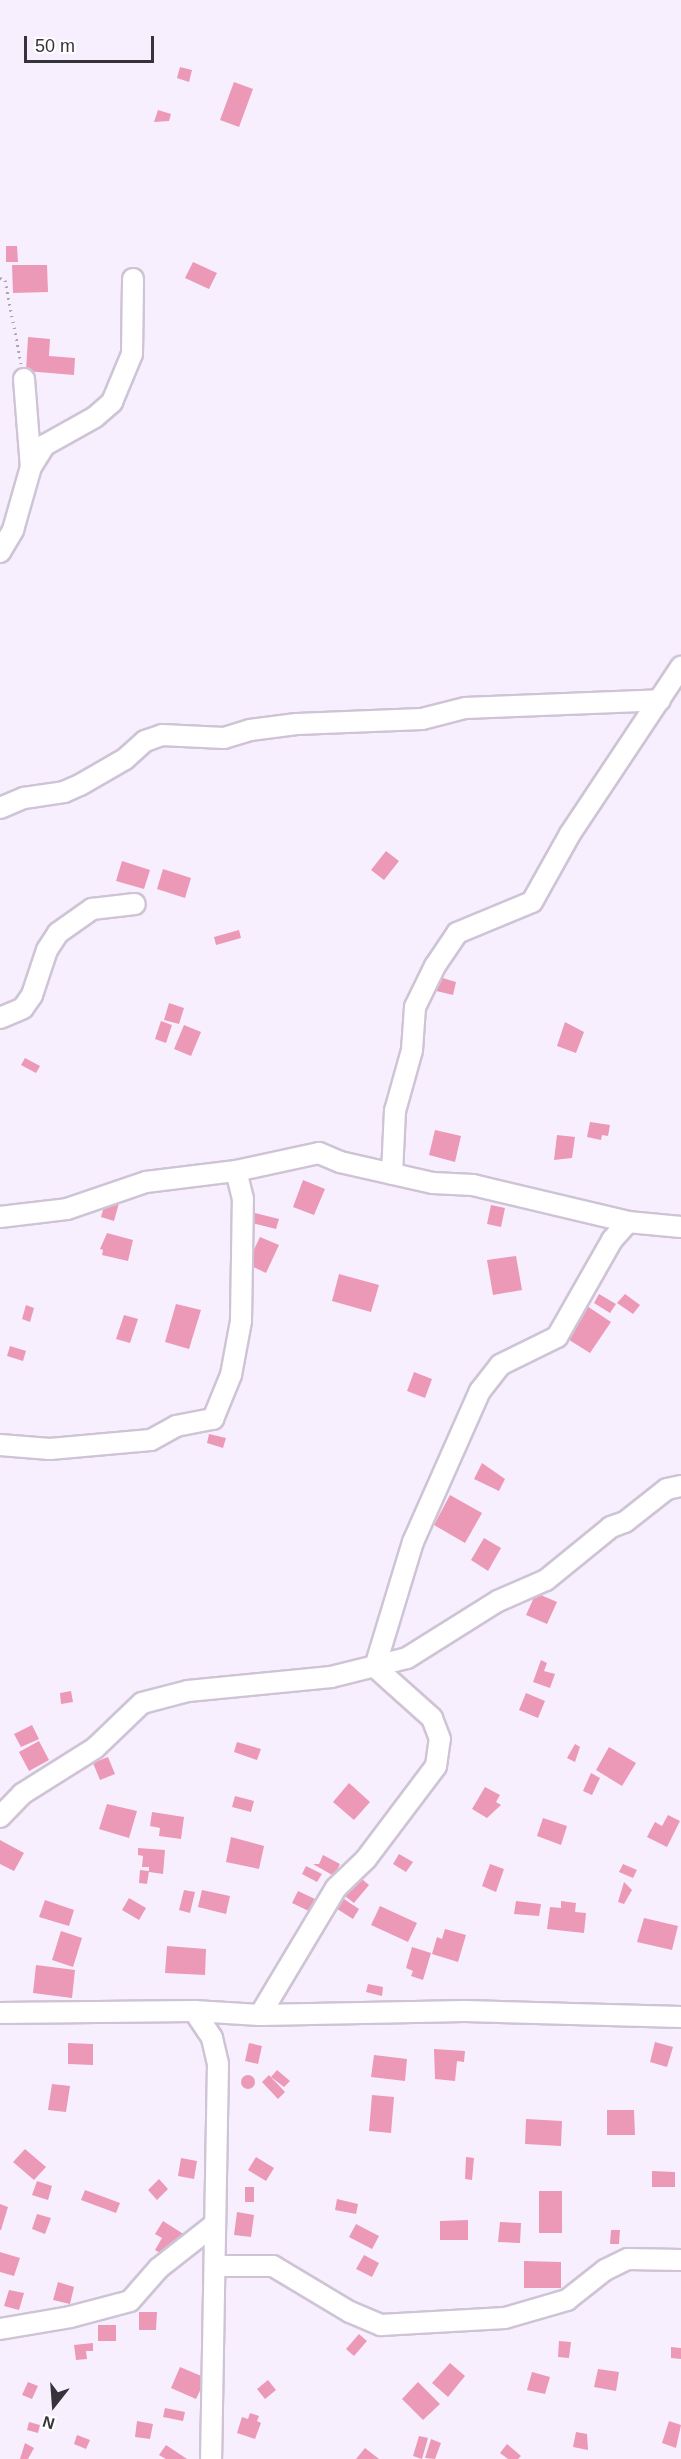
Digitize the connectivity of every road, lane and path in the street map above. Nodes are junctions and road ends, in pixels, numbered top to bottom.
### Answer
1 (0, 278) edge
2 (133, 279) dead end
3 (24, 379) joint
4 (31, 467) junction
5 (0, 552) edge
6 (681, 667) edge
7 (660, 700) junction
8 (0, 808) edge
9 (135, 904) dead end
10 (0, 1018) edge
11 (236, 1172) junction
12 (392, 1174) junction
13 (0, 1217) edge
14 (628, 1222) junction
15 (681, 1227) edge
16 (0, 1444) edge
17 (681, 1486) edge
18 (375, 1667) junction
19 (0, 1816) edge
20 (194, 2011) junction
21 (0, 2013) edge
22 (260, 2015) junction
23 (681, 2017) edge
24 (215, 2224) junction
25 (681, 2260) edge
26 (215, 2266) junction
27 (0, 2329) edge
28 (211, 2459) edge

1 - 3 path
2 - 4 street
3 - 4 street
4 - 5 street
6 - 7 street
7 - 8 street
7 - 12 street
9 - 10 street
11 - 12 street
11 - 13 street
11 - 16 street
12 - 14 street
14 - 15 street
14 - 18 street
17 - 18 street
18 - 19 street
18 - 22 street
20 - 21 street
20 - 22 street
20 - 24 street
22 - 23 street
24 - 26 street
24 - 27 street
25 - 26 street
26 - 28 street

